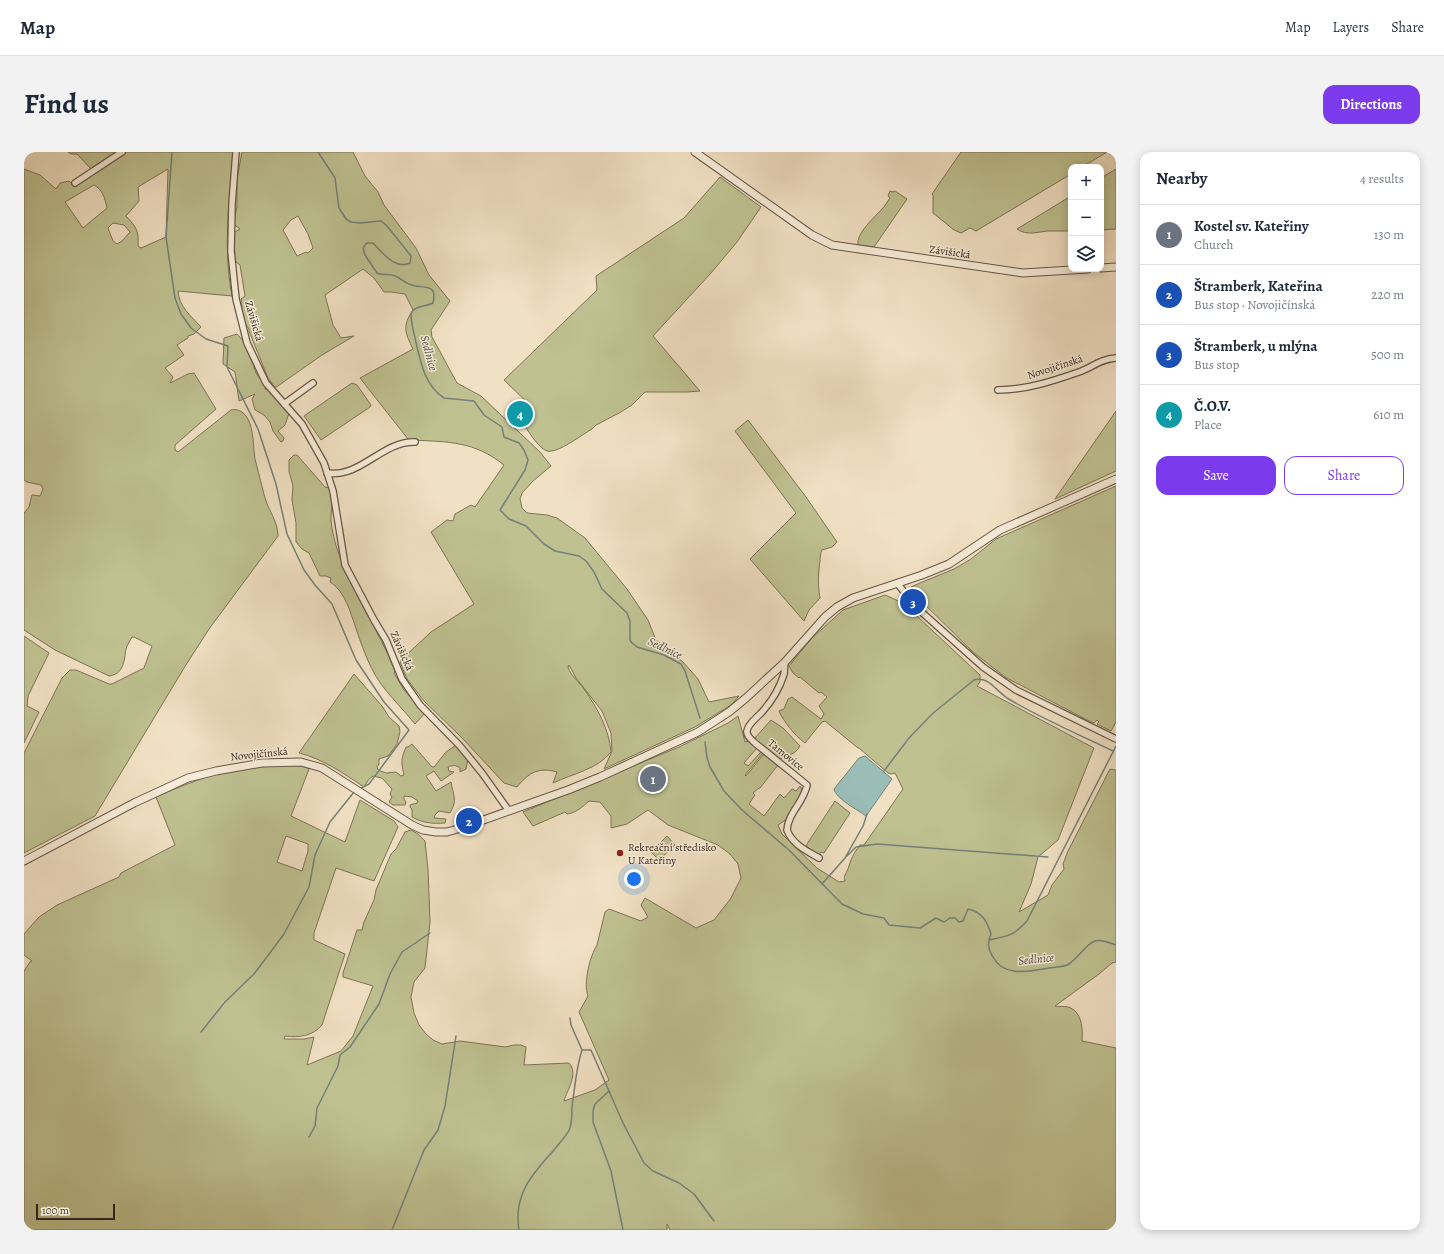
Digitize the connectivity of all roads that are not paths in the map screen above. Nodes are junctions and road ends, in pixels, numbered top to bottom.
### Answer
1 (122, 152) edge
2 (236, 152) edge
3 (695, 152) edge
4 (75, 183) dead end
5 (1116, 267) edge
6 (1104, 268) edge
7 (1068, 270) edge
8 (1116, 358) edge
9 (313, 383) dead end
10 (998, 390) dead end
11 (284, 404) junction
12 (415, 442) dead end
13 (327, 473) junction
14 (1116, 479) edge
15 (897, 583) junction
16 (784, 662) junction
17 (1116, 739) edge
18 (508, 811) junction
19 (819, 858) dead end
20 (24, 861) edge

1 - 4 street
2 - 11 street, Závišická
3 - 7 street, Závišická
5 - 6 street
8 - 10 street, Novojičínská
9 - 11 street
11 - 13 street, Závišická
12 - 13 street
13 - 18 street, Závišická
14 - 15 street, Novojičínská
15 - 16 street, Novojičínská
15 - 17 street
16 - 18 street, Novojičínská
16 - 19 street, Tamovice
18 - 20 street, Novojičínská

